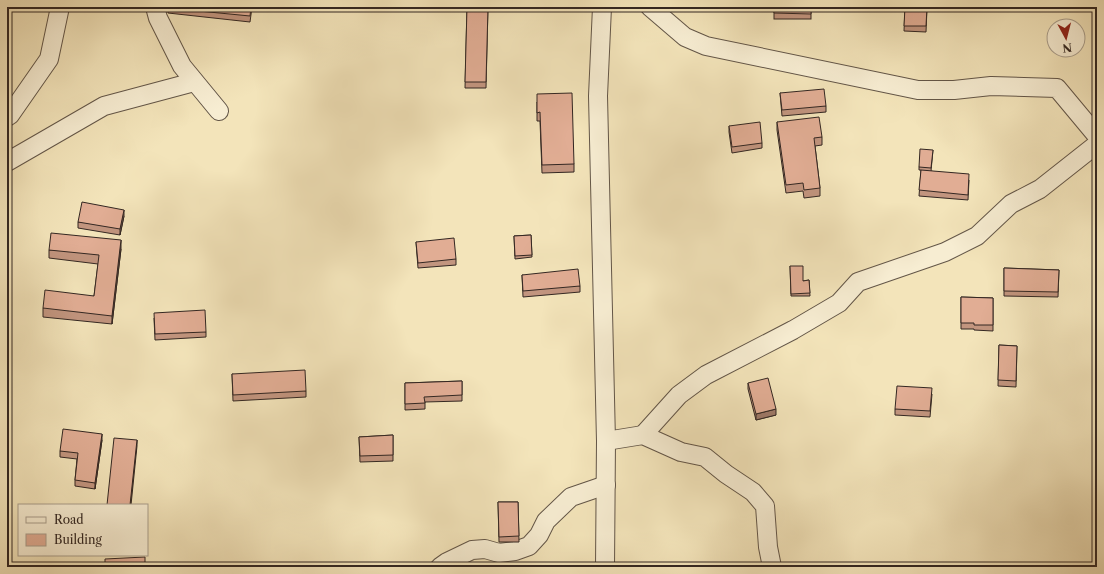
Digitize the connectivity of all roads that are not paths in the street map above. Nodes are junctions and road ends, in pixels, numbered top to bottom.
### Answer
1 (60, 7) edge
2 (155, 7) edge
3 (602, 7) edge
4 (650, 7) edge
5 (194, 82) junction
6 (219, 111) dead end
7 (7, 117) edge
8 (1097, 136) edge
9 (1097, 144) edge
10 (7, 162) edge
11 (643, 435) junction
12 (606, 441) junction
13 (606, 485) junction
14 (440, 567) edge
15 (605, 567) edge
16 (772, 567) edge

1 - 7 street
2 - 5 street
3 - 12 street
4 - 8 street
5 - 6 street
5 - 10 street
9 - 11 street
11 - 12 street
11 - 16 street
12 - 13 street
13 - 14 street
13 - 15 street

